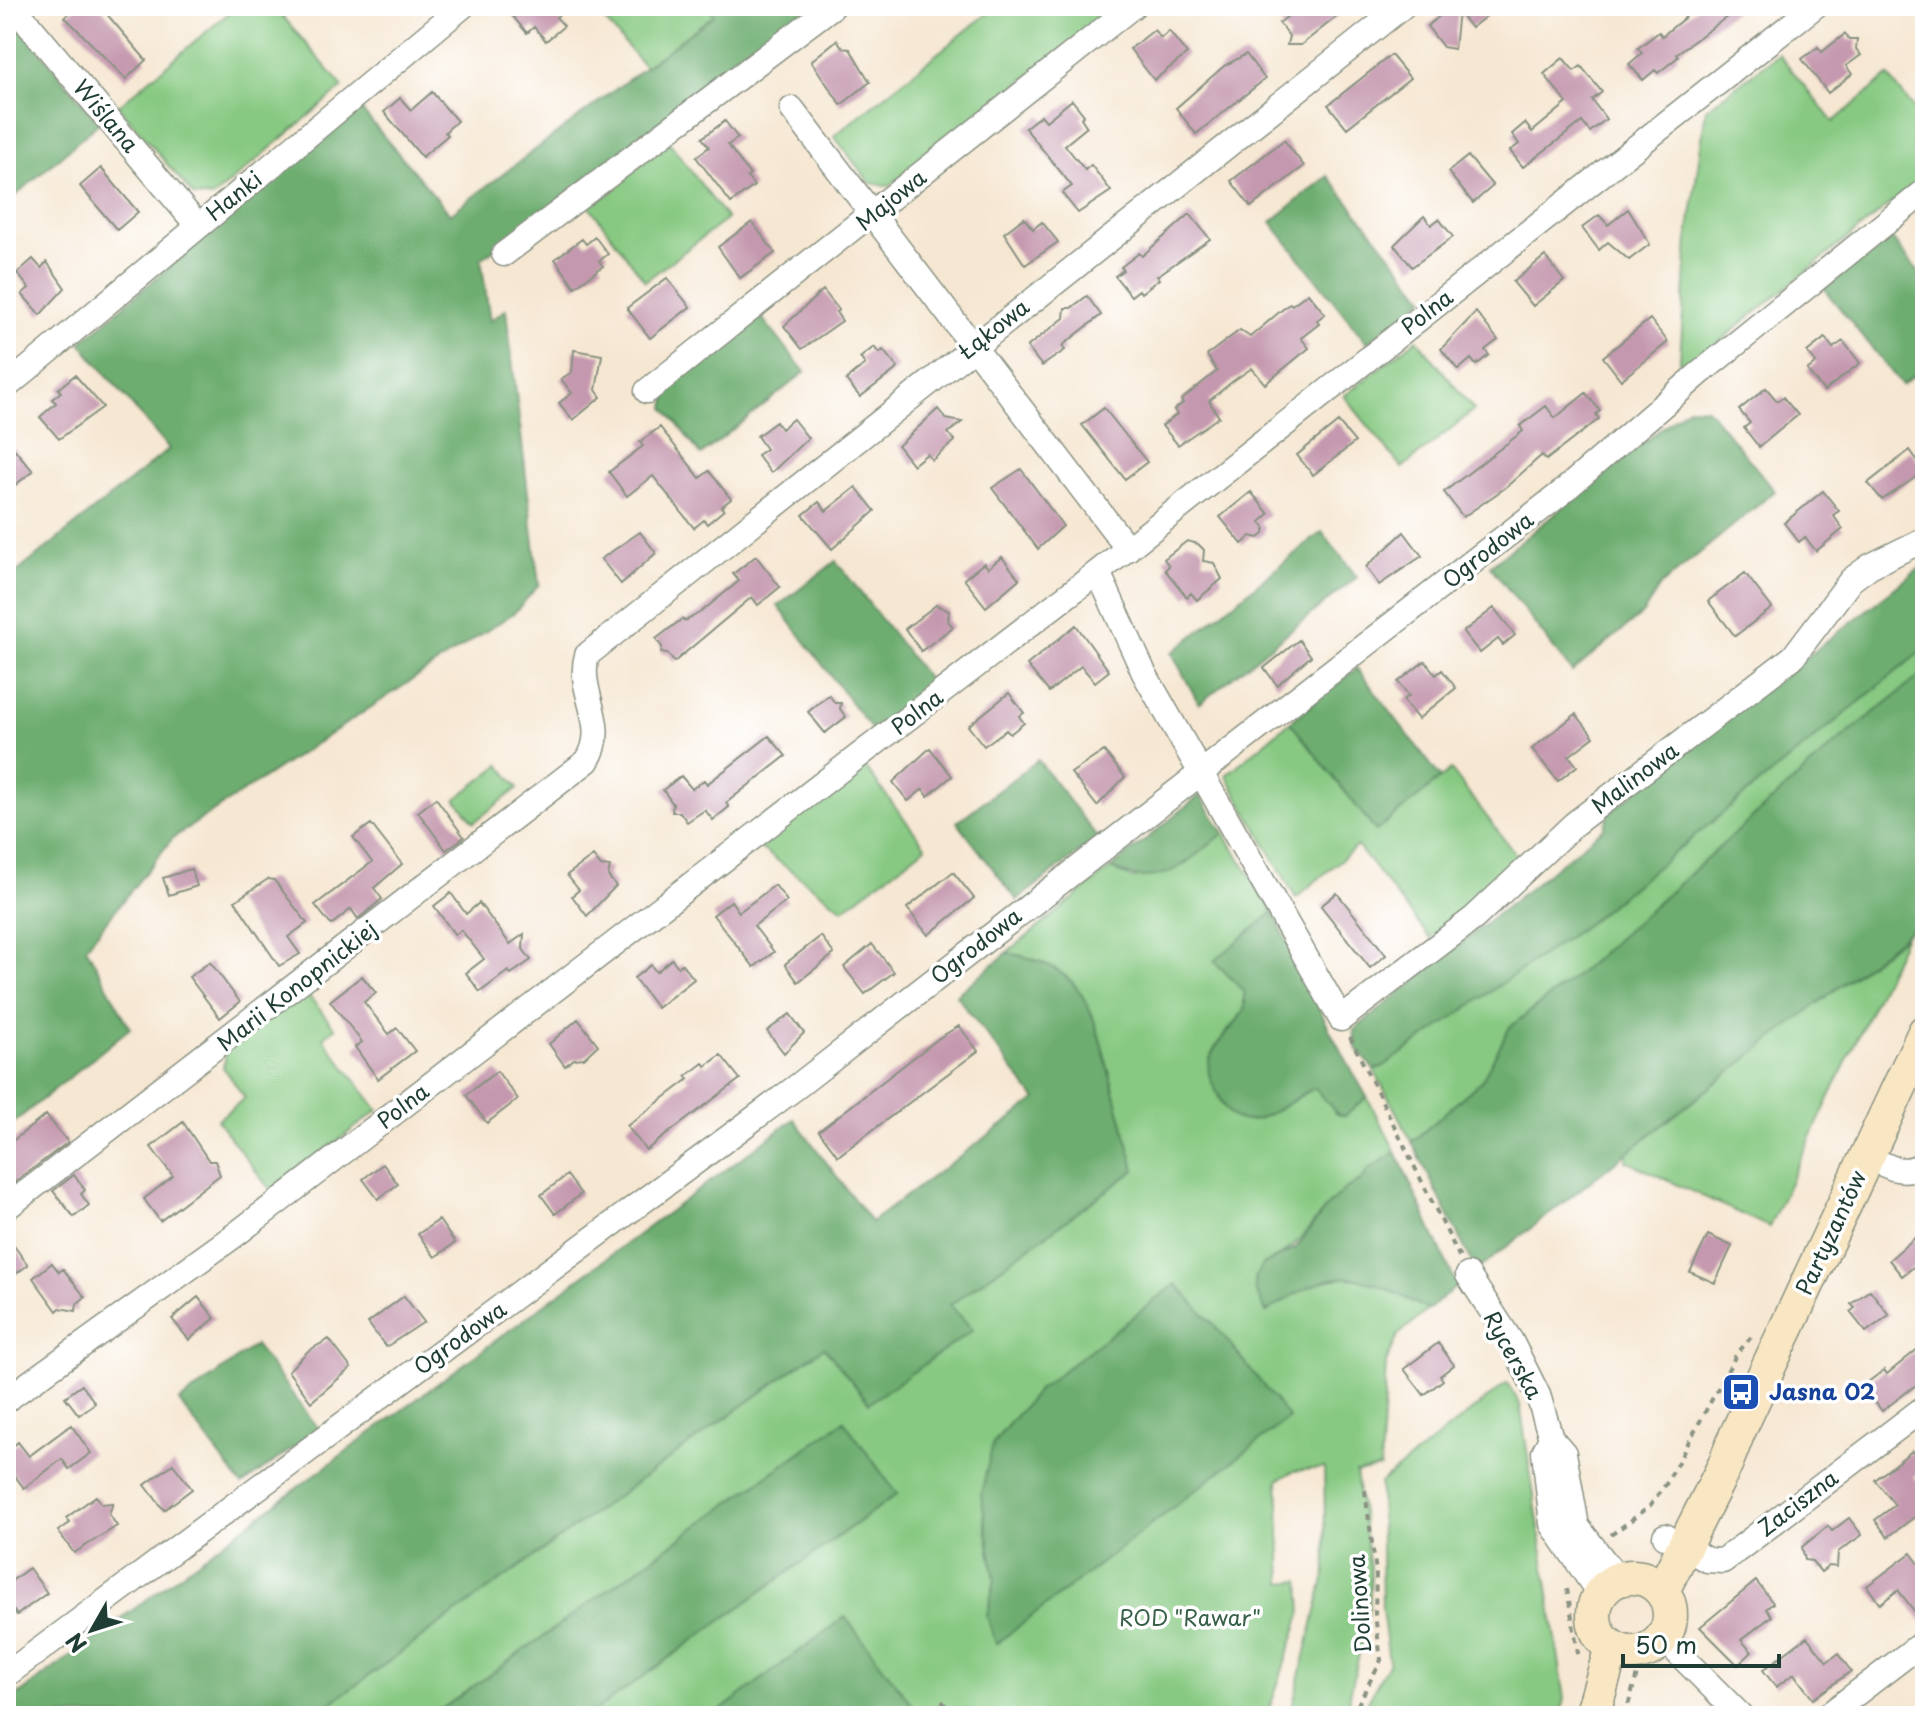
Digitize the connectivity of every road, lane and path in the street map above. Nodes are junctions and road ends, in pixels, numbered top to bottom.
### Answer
1 (13, 6) edge
2 (463, 6) edge
3 (833, 6) edge
4 (1133, 6) edge
5 (1403, 6) edge
6 (1815, 6) edge
7 (792, 109) dead end
8 (1925, 191) edge
9 (874, 214) junction
10 (198, 226) junction
11 (504, 254) dead end
12 (974, 344) junction
13 (6, 387) edge
14 (647, 391) dead end
15 (1925, 539) edge
16 (1128, 549) junction
17 (1098, 572) junction
18 (587, 761) joint
19 (1198, 772) junction
20 (1341, 1019) junction
21 (1925, 1032) edge
22 (1867, 1156) junction
23 (1925, 1163) edge
24 (6, 1208) edge
25 (1468, 1275) joint
26 (1755, 1333) dead end
27 (6, 1400) edge
28 (1925, 1407) edge
29 (1364, 1484) dead end
30 (1610, 1536) dead end
31 (1675, 1542) junction
32 (1565, 1576) dead end
33 (1630, 1585) junction
34 (1925, 1641) edge
35 (1642, 1650) junction
36 (1581, 1669) dead end
37 (6, 1675) edge
38 (942, 1701) dead end
39 (953, 1716) edge
40 (1352, 1716) edge
41 (1592, 1716) edge
42 (1612, 1716) edge
43 (1625, 1716) edge
44 (1741, 1716) edge
45 (1827, 1716) edge

1 - 10 street, Wiślana
2 - 10 street, Hanki
3 - 11 street
4 - 9 street, Majowa
5 - 12 street, Łąkowa
6 - 16 street, Polna
7 - 9 street
8 - 19 street, Ogrodowa
9 - 12 street
9 - 14 street, Majowa
10 - 13 street, Hanki
12 - 16 street
12 - 18 street, Łąkowa
15 - 20 street, Malinowa
16 - 17 street, Polna
17 - 19 street
17 - 27 street, Polna
18 - 24 street, Marii Konopnickiej
19 - 20 street
19 - 37 street, Ogrodowa
20 - 25 path
21 - 22 street, Partyzantów
22 - 23 street
22 - 31 street, Partyzantów
25 - 33 street, Rycerska
26 - 30 path
28 - 31 street, Zaciszna
29 - 40 path, Dolinowa
31 - 33 street, Partyzantów
32 - 36 path
33 - 35 street
33 - 35 street
34 - 45 street
35 - 41 street
35 - 42 street
35 - 43 path
35 - 44 street
38 - 39 path

